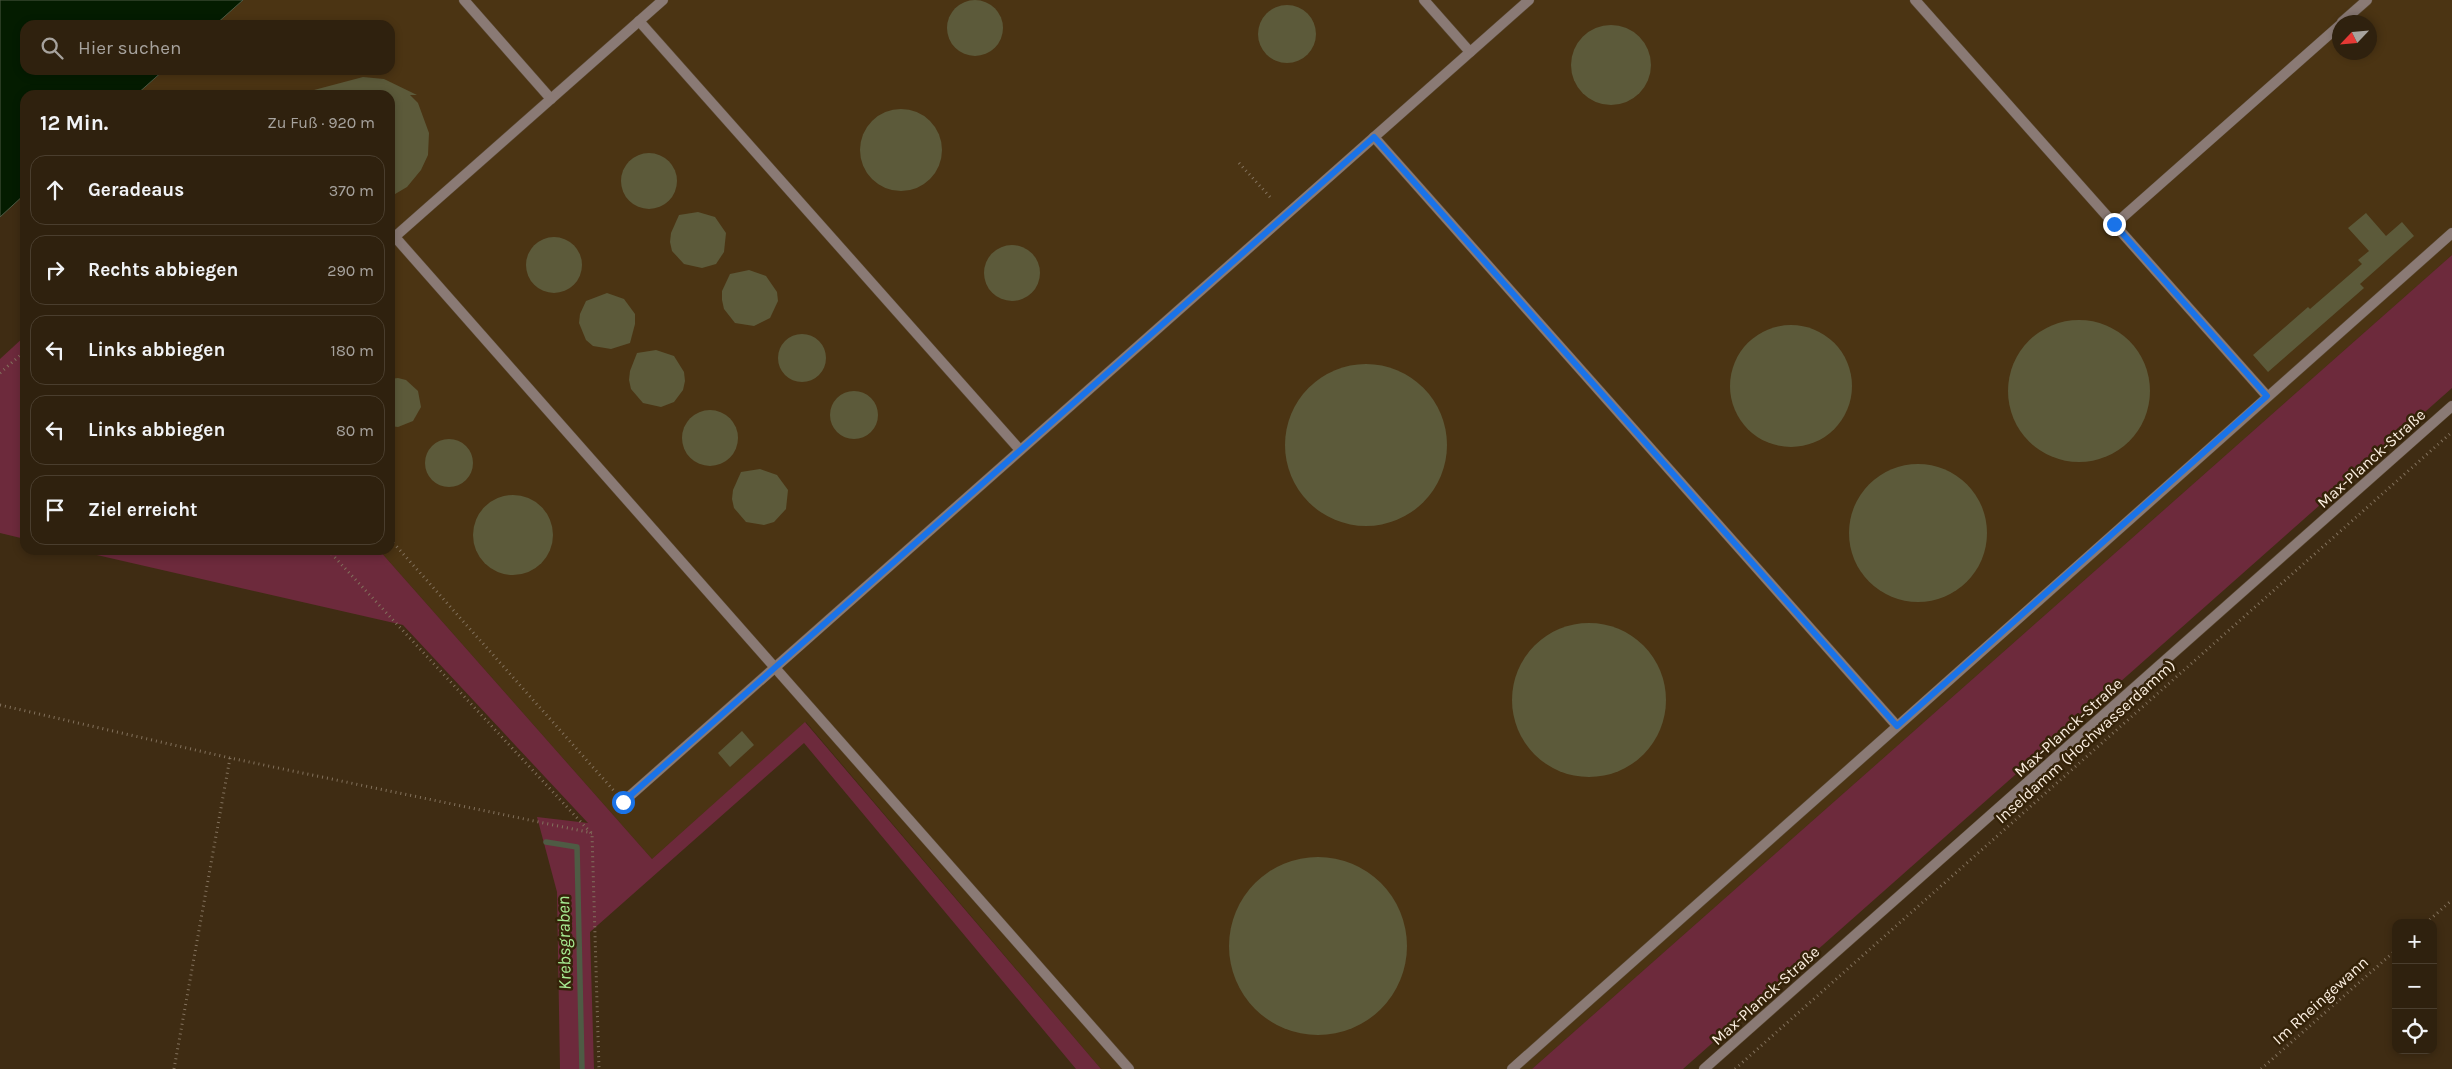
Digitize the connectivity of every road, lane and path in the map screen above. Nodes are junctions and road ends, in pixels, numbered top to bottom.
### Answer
1 (464, 0) edge
2 (663, 0) edge
3 (1424, 0) edge
4 (1529, 0) edge
5 (1915, 0) edge
6 (2367, 0) edge
7 (2351, 15) edge
8 (639, 21) junction
9 (2332, 32) edge
10 (1470, 52) junction
11 (551, 99) junction
12 (1374, 137) junction
13 (1239, 163) dead end
14 (1270, 197) dead end
15 (2114, 224) junction
16 (2452, 233) edge
17 (395, 237) edge
18 (395, 243) edge
19 (20, 356) edge
20 (0, 373) edge
21 (2267, 396) junction
22 (2452, 406) edge
23 (2452, 432) edge
24 (1020, 450) junction
25 (395, 545) edge
26 (333, 555) edge
27 (776, 667) junction
28 (0, 705) edge
29 (1897, 726) junction
30 (230, 758) junction
31 (623, 802) joint
32 (592, 834) junction
33 (2452, 900) edge
34 (2431, 919) edge
35 (2392, 954) edge
36 (174, 1069) edge
37 (599, 1069) edge
38 (1129, 1069) edge
39 (1512, 1069) edge
40 (1704, 1069) edge
41 (1735, 1069) edge
42 (2261, 1069) edge

1 - 11 street
2 - 8 street
3 - 10 street
4 - 10 street
5 - 15 street
6 - 7 street
8 - 11 street
8 - 24 street
9 - 15 street
10 - 12 street
11 - 17 street
12 - 24 street
12 - 29 street
13 - 14 path
15 - 21 street
16 - 21 street
18 - 27 street
19 - 20 path
21 - 29 street
22 - 40 street, Max-Planck-Straße
23 - 41 path, Inseldamm (Hochwasserdamm)
24 - 27 street
25 - 31 path
26 - 32 path
27 - 31 street
27 - 38 street
28 - 30 path
29 - 39 street
30 - 32 path
30 - 36 path
32 - 37 path
33 - 34 path
35 - 42 path, Im Rheingewann

